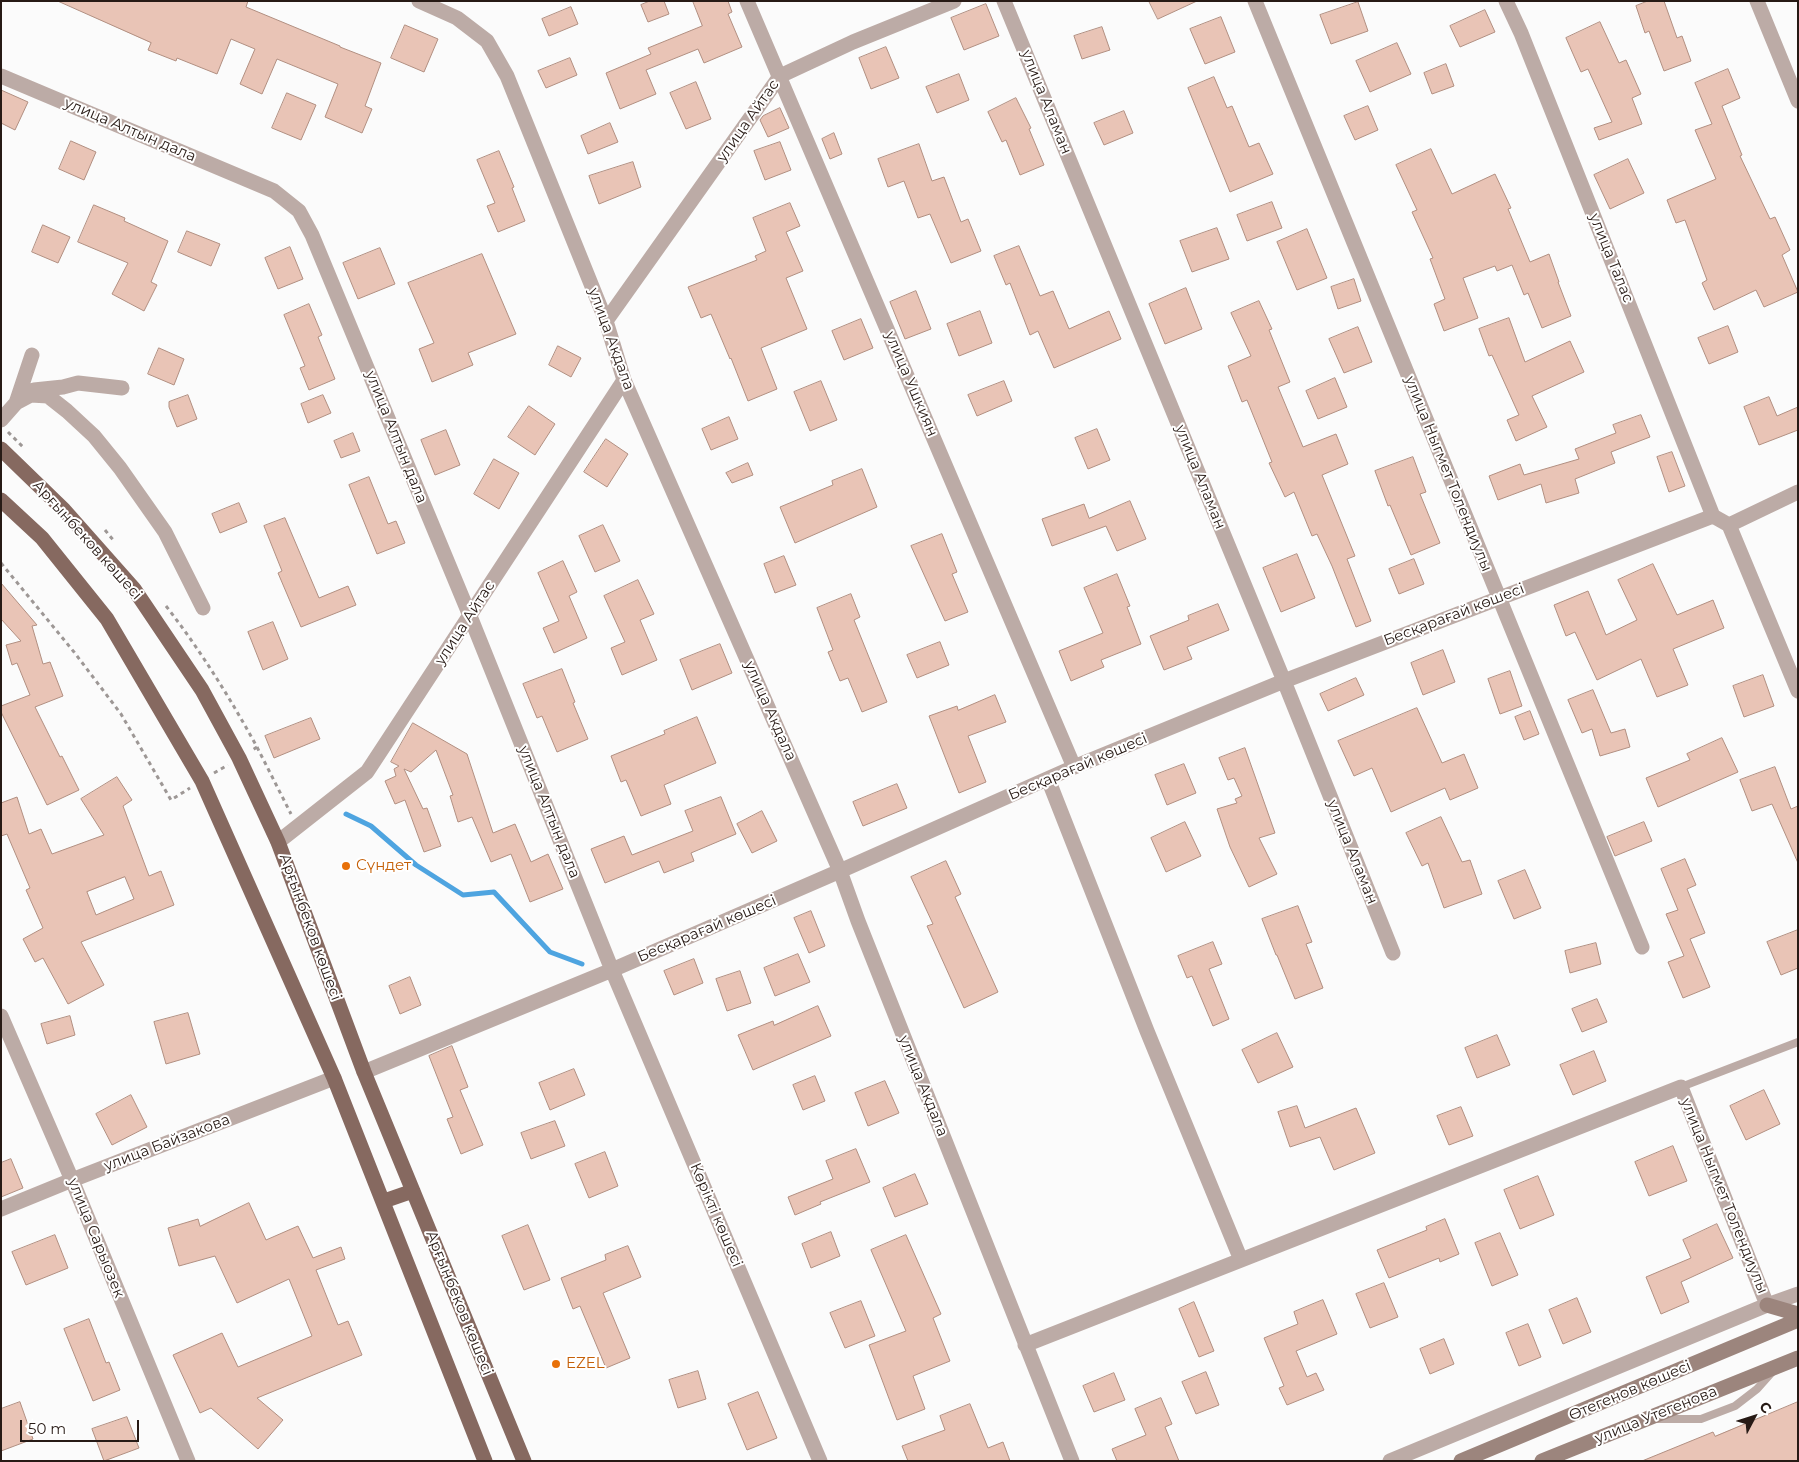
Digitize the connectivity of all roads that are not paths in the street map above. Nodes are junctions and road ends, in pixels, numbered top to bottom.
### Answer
1 (419, 1) edge
2 (747, 1) edge
3 (954, 1) edge
4 (1004, 1) edge
5 (1255, 1) edge
6 (1506, 1) edge
7 (1757, 1) edge
8 (1, 76) edge
9 (780, 76) junction
10 (1798, 101) edge
11 (606, 321) junction
12 (32, 355) dead end
13 (624, 380) junction
14 (122, 388) dead end
15 (31, 395) junction
16 (16, 403) junction
17 (1, 420) edge
18 (1, 449) edge
19 (1798, 492) edge
20 (1, 500) edge
21 (1713, 516) junction
22 (1729, 525) junction
23 (1499, 598) junction
24 (203, 608) dead end
25 (470, 616) junction
26 (1284, 681) junction
27 (1798, 691) edge
28 (1074, 767) junction
29 (1048, 779) junction
30 (278, 842) junction
31 (840, 871) junction
32 (1642, 947) dead end
33 (1393, 953) dead end
34 (612, 970) junction
35 (1, 1016) edge
36 (1798, 1042) edge
37 (364, 1072) junction
38 (334, 1078) junction
39 (1680, 1087) junction
40 (72, 1180) junction
41 (413, 1191) junction
42 (384, 1201) junction
43 (1, 1209) edge
44 (1241, 1260) junction
45 (1798, 1294) edge
46 (1767, 1305) junction
47 (1798, 1314) edge
48 (1798, 1320) edge
49 (1025, 1345) junction
50 (1798, 1358) edge
51 (1779, 1365) junction
52 (1644, 1419) junction
53 (1569, 1456) edge
54 (188, 1461) edge
55 (486, 1461) edge
56 (524, 1461) edge
57 (820, 1461) edge
58 (1072, 1461) edge
59 (1390, 1461) edge
60 (1462, 1461) edge
61 (1542, 1461) edge

1 - 11 street, улица Акдала
2 - 9 street, улица Ушкиян
3 - 9 street, улица Айтас
4 - 26 street, улица Аламан
5 - 23 street, улица Ныгмет Толендиулы
6 - 21 street, улица Талас
7 - 10 street
8 - 25 street, улица Алтын дала
9 - 11 street, улица Айтас
9 - 28 street, улица Ушкиян
11 - 13 street, улица Акдала
12 - 16 street
13 - 25 street, улица Айтас
13 - 31 street, улица Акдала
14 - 15 street
15 - 16 street
15 - 24 street
16 - 17 street
18 - 30 main road, Арғынбеков көшесі
19 - 22 street
20 - 38 main road
21 - 22 street
21 - 23 street, Бесқарағай көшесі
22 - 27 street
23 - 26 street, Бесқарағай көшесі
23 - 32 street, улица Ныгмет Толендиулы
25 - 30 street, улица Айтас
25 - 34 street, улица Алтын дала
26 - 28 street, Бесқарағай көшесі
26 - 33 street, улица Аламан
28 - 29 street, Бесқарағай көшесі
29 - 31 street, Бесқарағай көшесі
29 - 44 street
30 - 37 main road, Арғынбеков көшесі
31 - 34 street, Бесқарағай көшесі
31 - 49 street, улица Акдала
34 - 37 street, Бесқарағай көшесі
34 - 57 street, Көрікті көшесі
35 - 40 street, улица Сарыозек
36 - 39 lane
37 - 41 main road, Арғынбеков көшесі
38 - 40 street, улица Байзакова
38 - 42 main road
39 - 44 street
39 - 46 street, улица Ныгмет Толендиулы
40 - 43 street, улица Байзакова
40 - 54 street, улица Сарыозек
41 - 42 main road
41 - 56 main road, Арғынбеков көшесі
42 - 55 main road
44 - 49 street
45 - 46 street
46 - 47 main road
46 - 59 street
48 - 60 main road, Өтегенов көшесі
49 - 58 street, улица Акдала
50 - 51 main road, улица Утегенова
51 - 52 main road, улица Утегенова
51 - 52 lane
52 - 53 main road, улица Утегенова
53 - 61 main road, улица Утегенова

